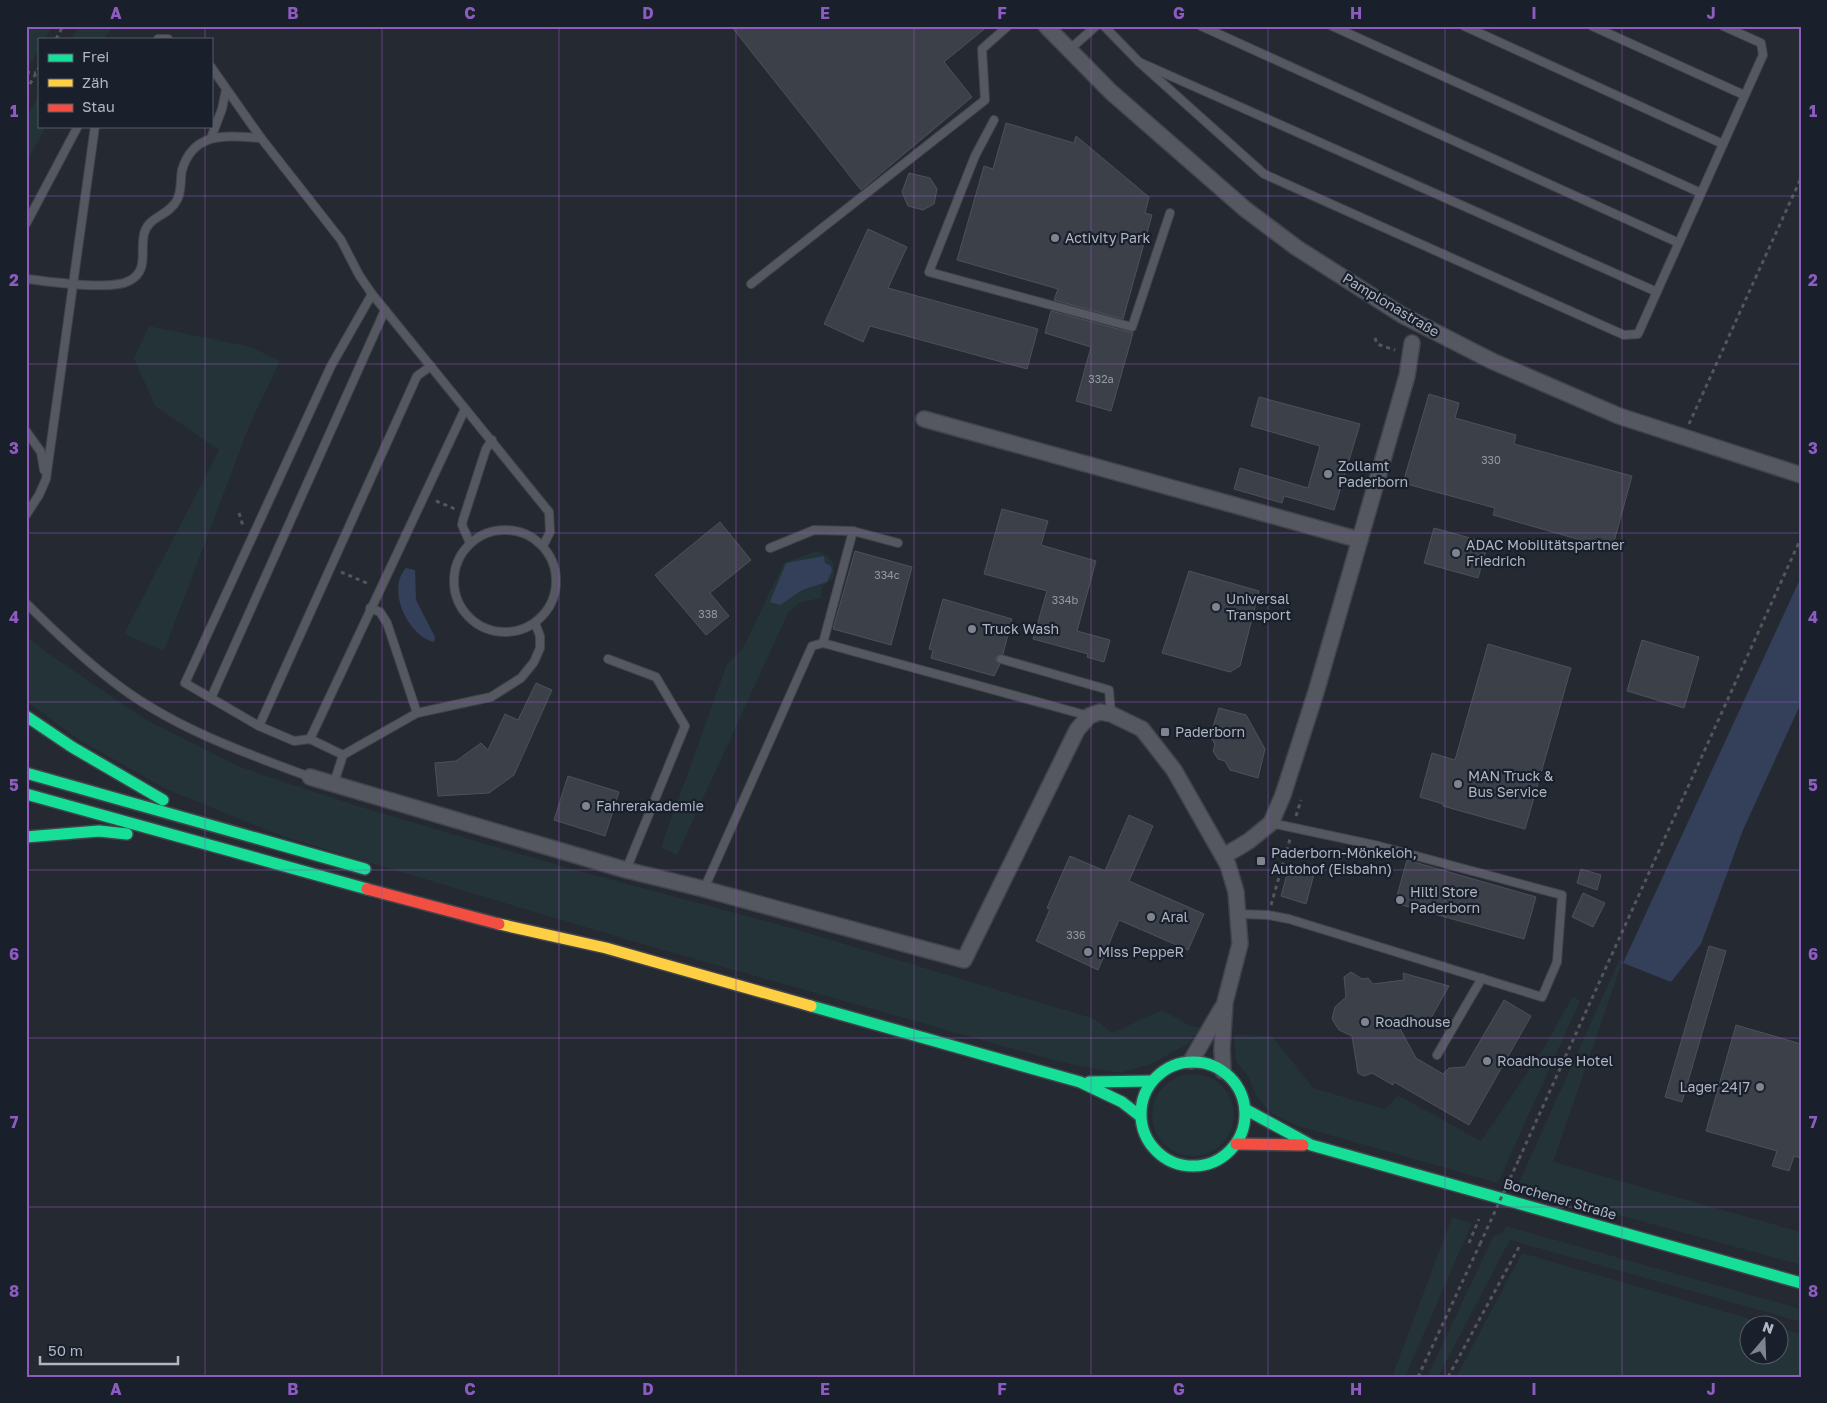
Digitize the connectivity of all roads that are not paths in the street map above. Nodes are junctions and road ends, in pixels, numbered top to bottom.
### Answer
1 (1008, 26) edge
2 (1046, 26) edge
3 (1096, 26) edge
4 (1104, 26) edge
5 (1201, 26) edge
6 (1332, 26) edge
7 (1464, 26) edge
8 (1592, 26) edge
9 (1723, 26) edge
10 (1069, 50) junction
11 (1140, 62) junction
12 (212, 69) edge
13 (226, 90) junction
14 (1744, 95) junction
15 (994, 120) dead end
16 (77, 128) edge
17 (95, 128) edge
18 (211, 138) junction
19 (261, 138) junction
20 (1723, 144) junction
21 (1701, 193) junction
22 (1170, 214) dead end
23 (26, 224) edge
24 (1679, 243) junction
25 (26, 279) edge
26 (72, 284) junction
27 (751, 284) dead end
28 (1657, 292) junction
29 (372, 294) junction
30 (385, 310) junction
31 (1412, 343) dead end
32 (431, 366) junction
33 (465, 409) junction
34 (924, 419) dead end
35 (26, 431) edge
36 (492, 440) junction
37 (1801, 475) edge
38 (46, 479) junction
39 (26, 515) edge
40 (853, 531) junction
41 (1360, 540) junction
42 (470, 543) junction
43 (898, 543) dead end
44 (543, 546) junction
45 (770, 548) dead end
46 (26, 602) edge
47 (370, 608) junction
48 (535, 623) junction
49 (823, 643) junction
50 (1001, 659) dead end
51 (608, 660) dead end
52 (211, 698) junction
53 (417, 713) junction
54 (1111, 714) junction
55 (26, 716) edge
56 (1089, 716) junction
57 (259, 726) junction
58 (310, 739) junction
59 (343, 755) junction
60 (26, 773) edge
61 (310, 777) joint
62 (334, 783) junction
63 (26, 794) edge
64 (1271, 823) junction
65 (216, 826) junction
66 (26, 836) edge
67 (234, 853) junction
68 (1224, 856) junction
69 (626, 870) junction
70 (374, 872) dead end
71 (704, 889) junction
72 (509, 914) dead end
73 (1239, 914) junction
74 (606, 948) junction
75 (1482, 978) junction
76 (1225, 1002) junction
77 (1437, 1055) dead end
78 (1191, 1061) junction
79 (1223, 1071) junction
80 (1152, 1081) junction
81 (1080, 1082) junction
82 (1245, 1109) junction
83 (1140, 1116) junction
84 (1236, 1144) junction
85 (1311, 1145) junction
86 (1801, 1283) edge

1 - 27 lane
2 - 10 street, Pamplonastraße
3 - 10 lane
4 - 11 lane
5 - 24 lane
6 - 21 lane
7 - 20 lane
8 - 14 lane
9 - 14 lane
10 - 37 street, Pamplonastraße
11 - 28 lane
11 - 28 lane
12 - 13 lane
13 - 18 lane
13 - 19 lane
14 - 20 lane
15 - 22 lane
16 - 23 lane
17 - 26 lane
18 - 19 lane
18 - 26 lane
19 - 29 lane
20 - 21 lane
21 - 24 lane
24 - 28 lane
25 - 26 lane
26 - 38 lane
29 - 30 lane
29 - 52 lane
30 - 32 lane
30 - 52 lane
31 - 41 street
32 - 33 lane
32 - 57 lane
33 - 36 lane
33 - 47 lane
34 - 41 street
35 - 38 lane
36 - 42 lane
36 - 44 lane
38 - 39 lane
40 - 43 lane
40 - 45 lane
40 - 49 lane
41 - 64 street
42 - 44 lane
42 - 48 lane
44 - 48 lane
46 - 61 lane
47 - 53 lane
47 - 58 lane
48 - 53 lane
49 - 56 lane
49 - 71 lane
50 - 54 lane
51 - 69 lane
52 - 57 lane
53 - 59 lane
54 - 56 street
54 - 68 street
55 - 65 main road
56 - 71 street
57 - 58 lane
58 - 59 lane
59 - 62 lane
60 - 65 main road
61 - 62 street
62 - 69 street
63 - 67 main road
64 - 68 street
64 - 75 lane
65 - 70 main road
66 - 67 main road
67 - 74 main road
68 - 73 street
69 - 71 street
72 - 74 main road
73 - 75 lane
73 - 76 street
74 - 81 main road
75 - 77 lane
76 - 78 street
76 - 79 street
78 - 79 main road
78 - 80 main road
79 - 82 main road
80 - 81 main road
80 - 83 main road
81 - 83 main road
82 - 84 main road
82 - 85 main road, Borchener Straße
83 - 84 main road
84 - 85 main road, Borchener Straße
85 - 86 main road, Borchener Straße

